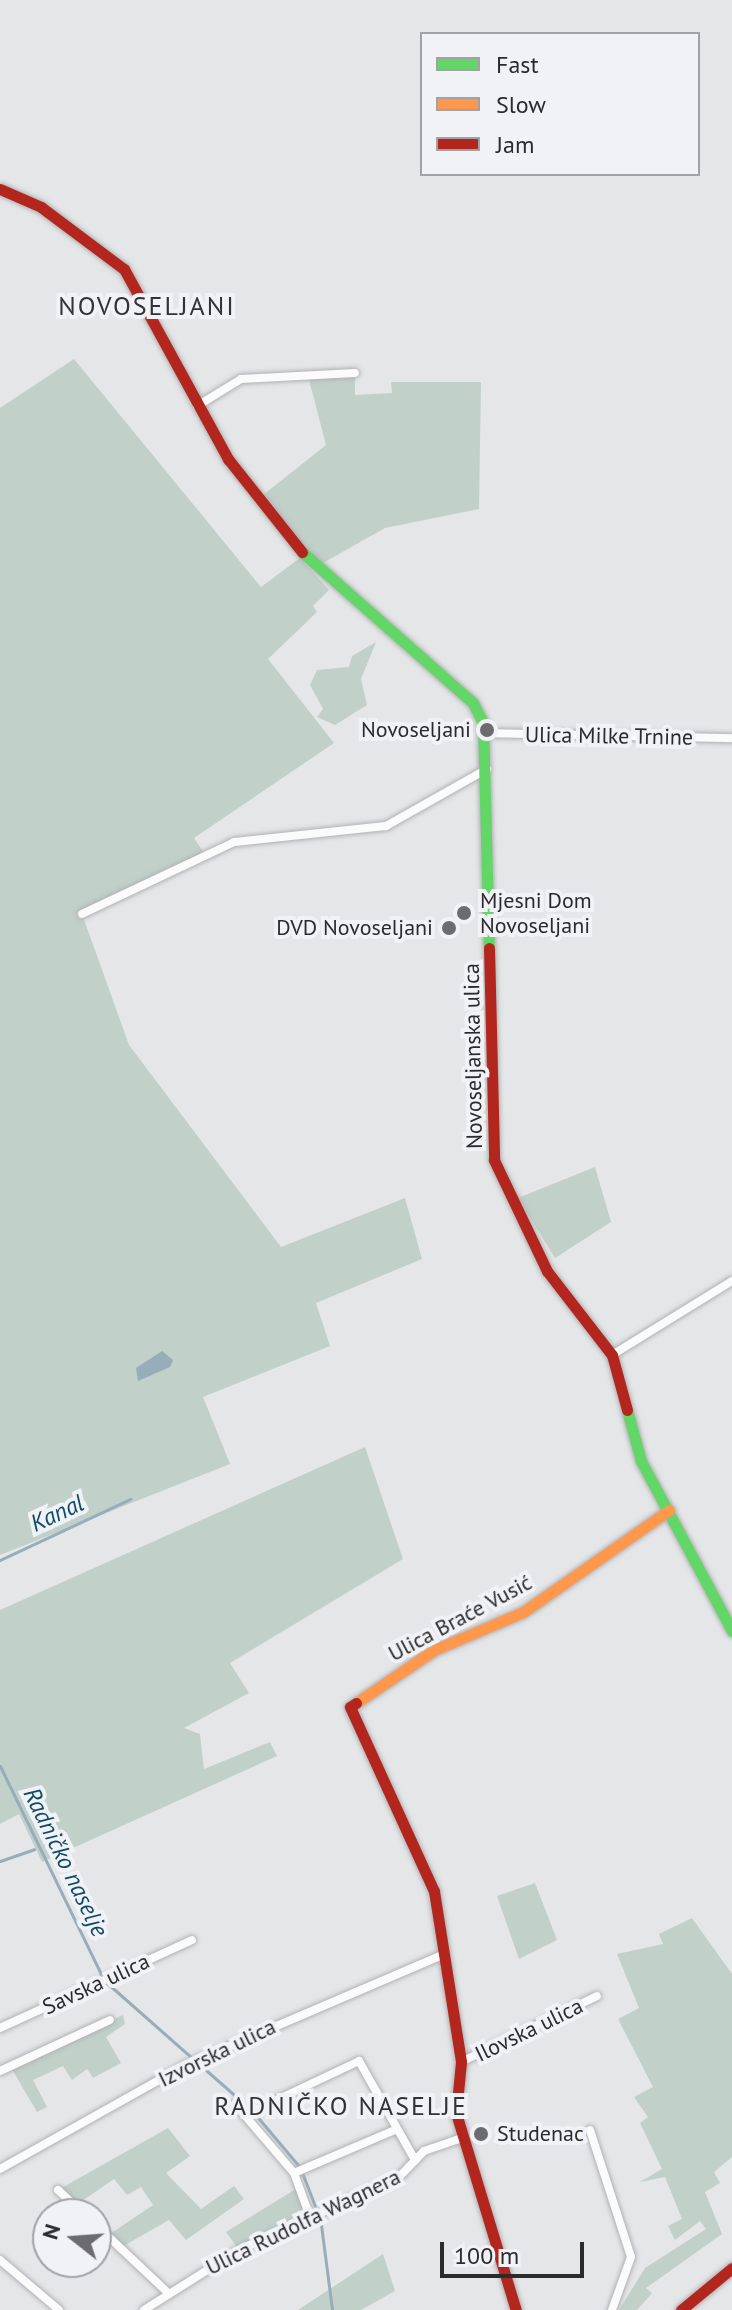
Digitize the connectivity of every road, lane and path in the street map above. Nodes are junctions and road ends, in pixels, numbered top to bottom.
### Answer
1 (0, 189) edge
2 (355, 373) dead end
3 (197, 406) junction
4 (485, 733) junction
5 (732, 738) edge
6 (488, 769) junction
7 (82, 914) dead end
8 (732, 1281) edge
9 (612, 1355) junction
10 (669, 1510) junction
11 (732, 1631) edge
12 (192, 1940) dead end
13 (442, 1955) junction
14 (597, 1996) dead end
15 (110, 2020) dead end
16 (0, 2028) edge
17 (461, 2062) junction
18 (0, 2071) edge
19 (235, 2104) dead end
20 (247, 2114) junction
21 (395, 2130) junction
22 (590, 2130) dead end
23 (462, 2138) junction
24 (415, 2160) junction
25 (0, 2169) edge
26 (294, 2173) junction
27 (58, 2190) dead end
28 (67, 2198) edge
29 (309, 2214) junction
30 (112, 2240) edge
31 (0, 2260) edge
32 (732, 2268) edge
33 (167, 2292) junction
34 (59, 2310) edge
35 (144, 2310) edge
36 (516, 2310) edge
37 (612, 2310) edge
38 (681, 2310) edge

1 - 3 main road, Novoseljanska ulica
2 - 3 street
3 - 4 main road, Novoseljanska ulica
4 - 5 street, Ulica Milke Trnine
4 - 6 main road, Novoseljanska ulica
6 - 7 street
6 - 9 main road, Novoseljanska ulica
8 - 9 street
9 - 10 main road, Novoseljanska ulica
10 - 11 main road, Novoseljanska ulica
10 - 13 main road, Ulica Braće Vusić
12 - 16 street, Savska ulica
13 - 17 main road
13 - 25 street, Izvorska ulica
14 - 17 street, Ilovska ulica
15 - 18 street
17 - 23 main road
19 - 20 street
20 - 21 street
20 - 26 street
21 - 24 street
21 - 26 street
22 - 37 street
23 - 24 street, Ulica Rudolfa Wagnera
23 - 36 main road
24 - 29 street, Ulica Rudolfa Wagnera
26 - 29 street
27 - 28 street
29 - 33 street, Ulica Rudolfa Wagnera
30 - 33 street
31 - 34 street
32 - 38 main road
33 - 35 street, Ulica Rudolfa Wagnera

